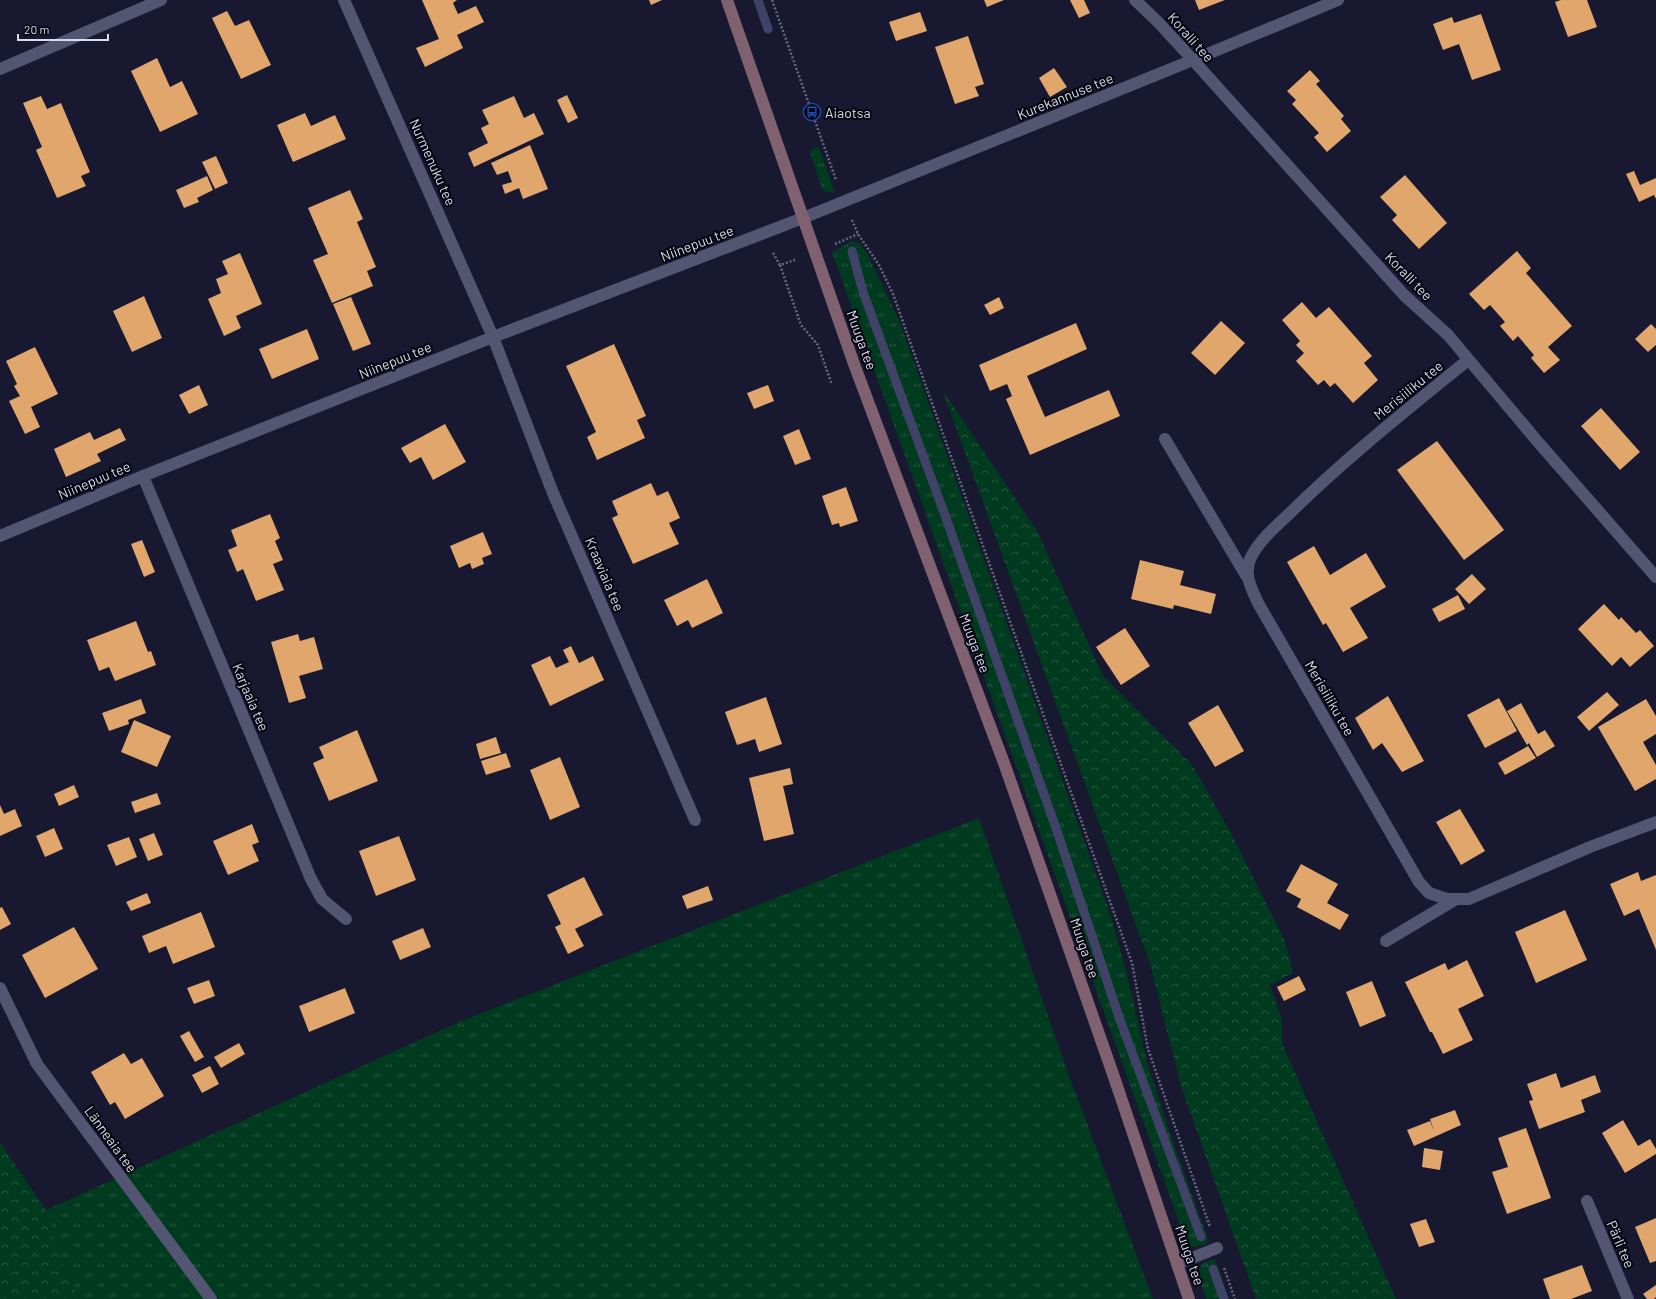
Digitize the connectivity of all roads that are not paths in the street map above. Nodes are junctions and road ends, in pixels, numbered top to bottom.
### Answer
1 (161, 0) edge
2 (344, 0) edge
3 (727, 0) edge
4 (1135, 0) edge
5 (1338, 0) edge
6 (1193, 60) junction
7 (0, 69) edge
8 (803, 218) junction
9 (493, 336) junction
10 (1468, 360) junction
11 (1165, 439) dead end
12 (143, 476) junction
13 (0, 536) edge
14 (1247, 577) junction
15 (1656, 577) edge
16 (695, 820) dead end
17 (1656, 822) edge
18 (1457, 899) junction
19 (346, 919) dead end
20 (1386, 941) dead end
21 (0, 988) edge
22 (1587, 1201) dead end
23 (1217, 1248) road end
24 (1177, 1264) junction
25 (211, 1299) edge
26 (1189, 1299) edge
27 (1628, 1299) edge

1 - 7 street
2 - 9 street, Nurmenuku tee
3 - 8 street, Muuga tee
4 - 6 street, Koralli tee
5 - 6 street, Kurekannuse tee
6 - 8 street, Kurekannuse tee
6 - 10 street, Koralli tee
8 - 9 street, Niinepuu tee
8 - 24 street, Muuga tee
9 - 12 street, Niinepuu tee
9 - 16 street, Kraaviaia tee
10 - 14 street, Merisiiliku tee
10 - 15 street, Koralli tee
11 - 14 street
12 - 13 street, Niinepuu tee
12 - 19 street, Karjaaia tee
14 - 18 street, Merisiiliku tee
17 - 18 street, Merisiiliku tee
18 - 20 street
21 - 25 street, Länneaia tee
22 - 27 street, Pärli tee
23 - 24 street
24 - 26 street, Muuga tee

